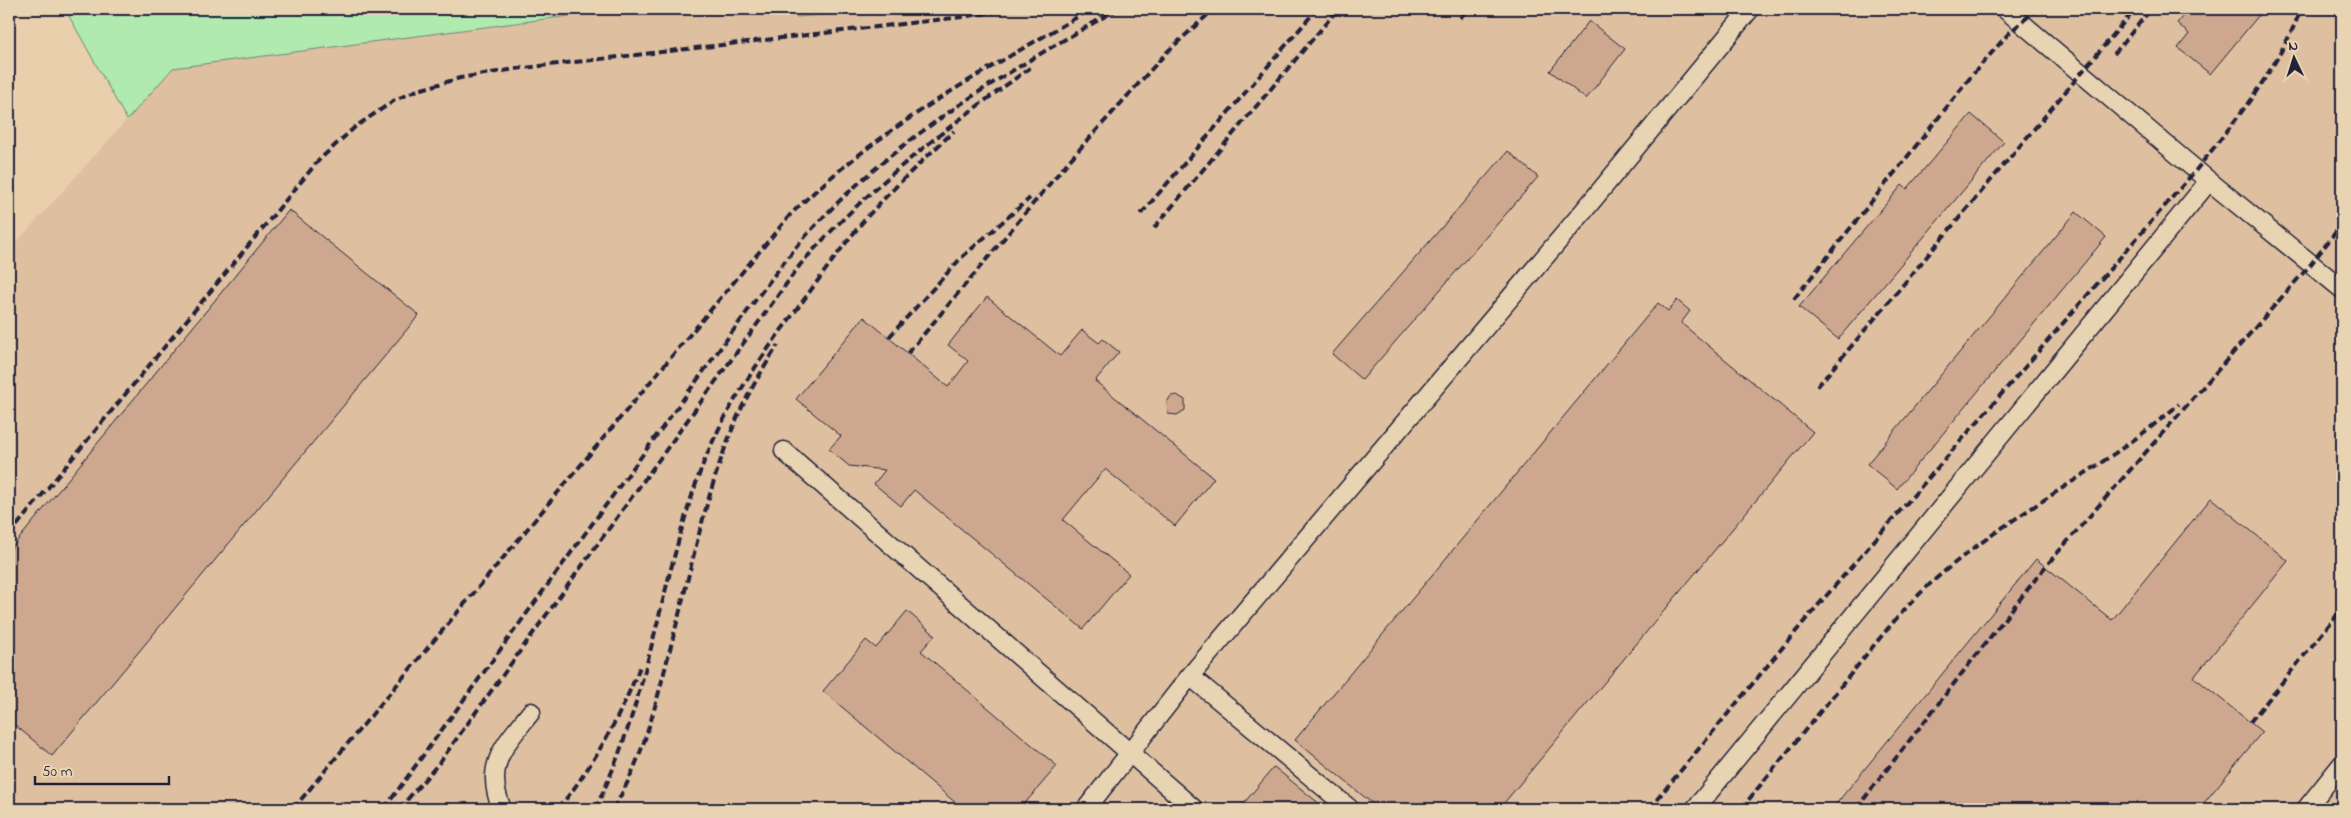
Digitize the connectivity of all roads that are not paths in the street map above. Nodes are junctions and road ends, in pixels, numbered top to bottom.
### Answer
1 (1750, 9) edge
2 (2005, 9) edge
3 (2209, 181) junction
4 (2342, 289) edge
5 (784, 451) dead end
6 (1190, 676) junction
7 (531, 712) dead end
8 (1130, 755) junction
9 (2342, 764) edge
10 (502, 809) edge
11 (1086, 809) edge
12 (1194, 809) edge
13 (1350, 809) edge
14 (1695, 809) edge
15 (2306, 809) edge

1 - 6 lane
2 - 3 lane
3 - 4 lane
3 - 14 lane
5 - 8 lane
6 - 8 lane
6 - 13 lane
7 - 10 lane
8 - 11 lane
8 - 12 lane
9 - 15 lane

